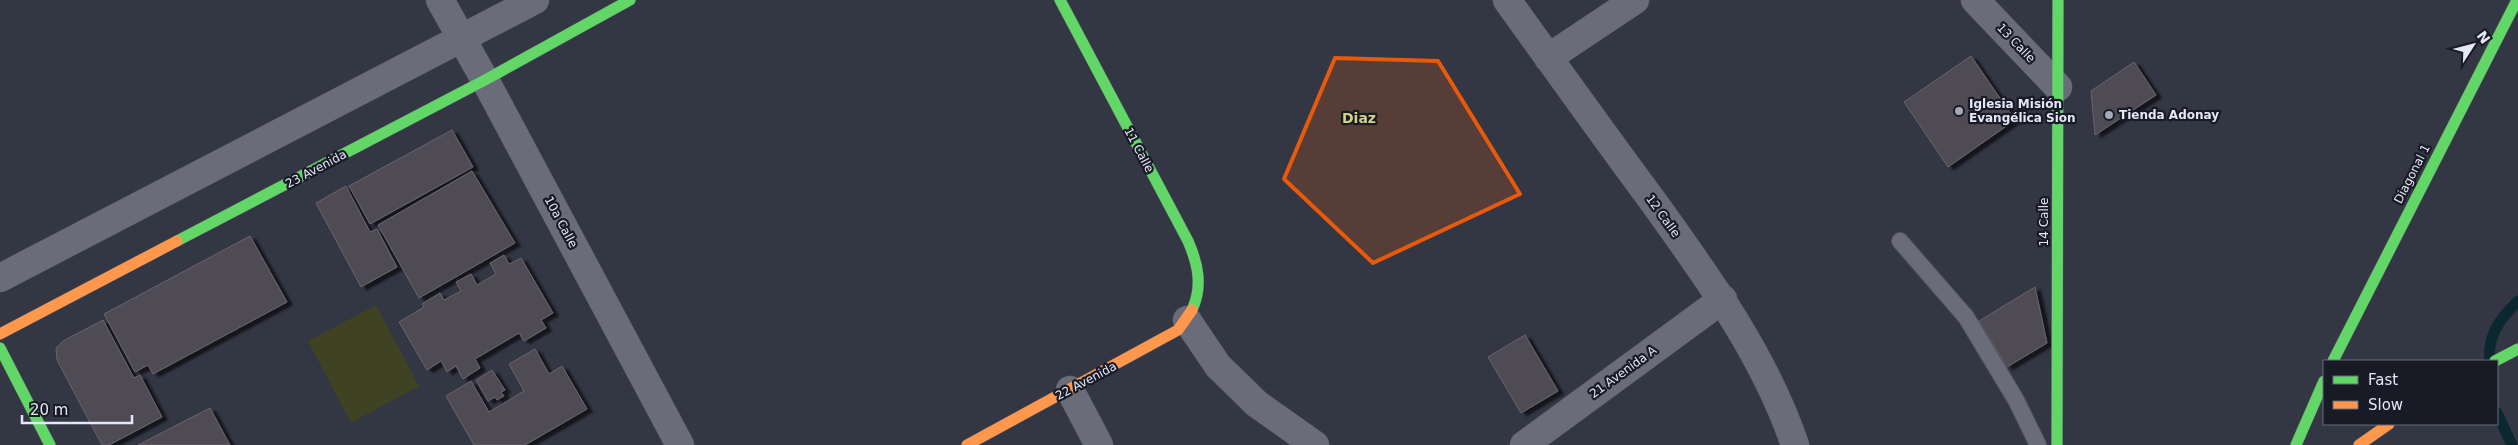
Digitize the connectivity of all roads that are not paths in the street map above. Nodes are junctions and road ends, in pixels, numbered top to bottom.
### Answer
1 (440, 0) edge
2 (535, 0) edge
3 (630, 0) edge
4 (1060, 0) edge
5 (1507, 0) edge
6 (1635, 0) edge
7 (1975, 0) edge
8 (2058, 0) edge
9 (2517, 0) edge
10 (462, 40) junction
11 (1548, 58) junction
12 (485, 80) junction
13 (2058, 87) junction
14 (1900, 241) dead end
15 (0, 278) edge
16 (1723, 298) junction
17 (1191, 313) junction
18 (0, 334) edge
19 (0, 348) edge
20 (2518, 349) edge
21 (2334, 360) edge
22 (2497, 360) edge
23 (2323, 383) edge
24 (1070, 390) junction
25 (2388, 425) edge
26 (50, 445) edge
27 (680, 445) edge
28 (967, 445) edge
29 (1099, 445) edge
30 (1315, 445) edge
31 (1524, 445) edge
32 (1795, 445) edge
33 (2038, 445) edge
34 (2057, 445) edge
35 (2296, 445) edge
36 (2359, 445) edge

1 - 10 street, 10a Calle
2 - 10 street
3 - 12 street, 23 Avenida
4 - 17 street, 11 Calle
5 - 11 street, 12 Calle
6 - 11 street
7 - 13 street, 13 Calle
8 - 13 street, 14 Calle
9 - 21 street, Diagonal 1
10 - 12 street, 10a Calle
10 - 15 street
11 - 16 street, 12 Calle
12 - 18 street, 23 Avenida
12 - 27 street, 10a Calle
13 - 34 street, 14 Calle
14 - 33 lane
16 - 31 street, 21 Avenida A
16 - 32 street, 12 Calle
17 - 24 street, 22 Avenida
17 - 30 street
19 - 26 street
20 - 22 street
23 - 35 street
24 - 28 street, 22 Avenida
24 - 29 street
25 - 36 street

